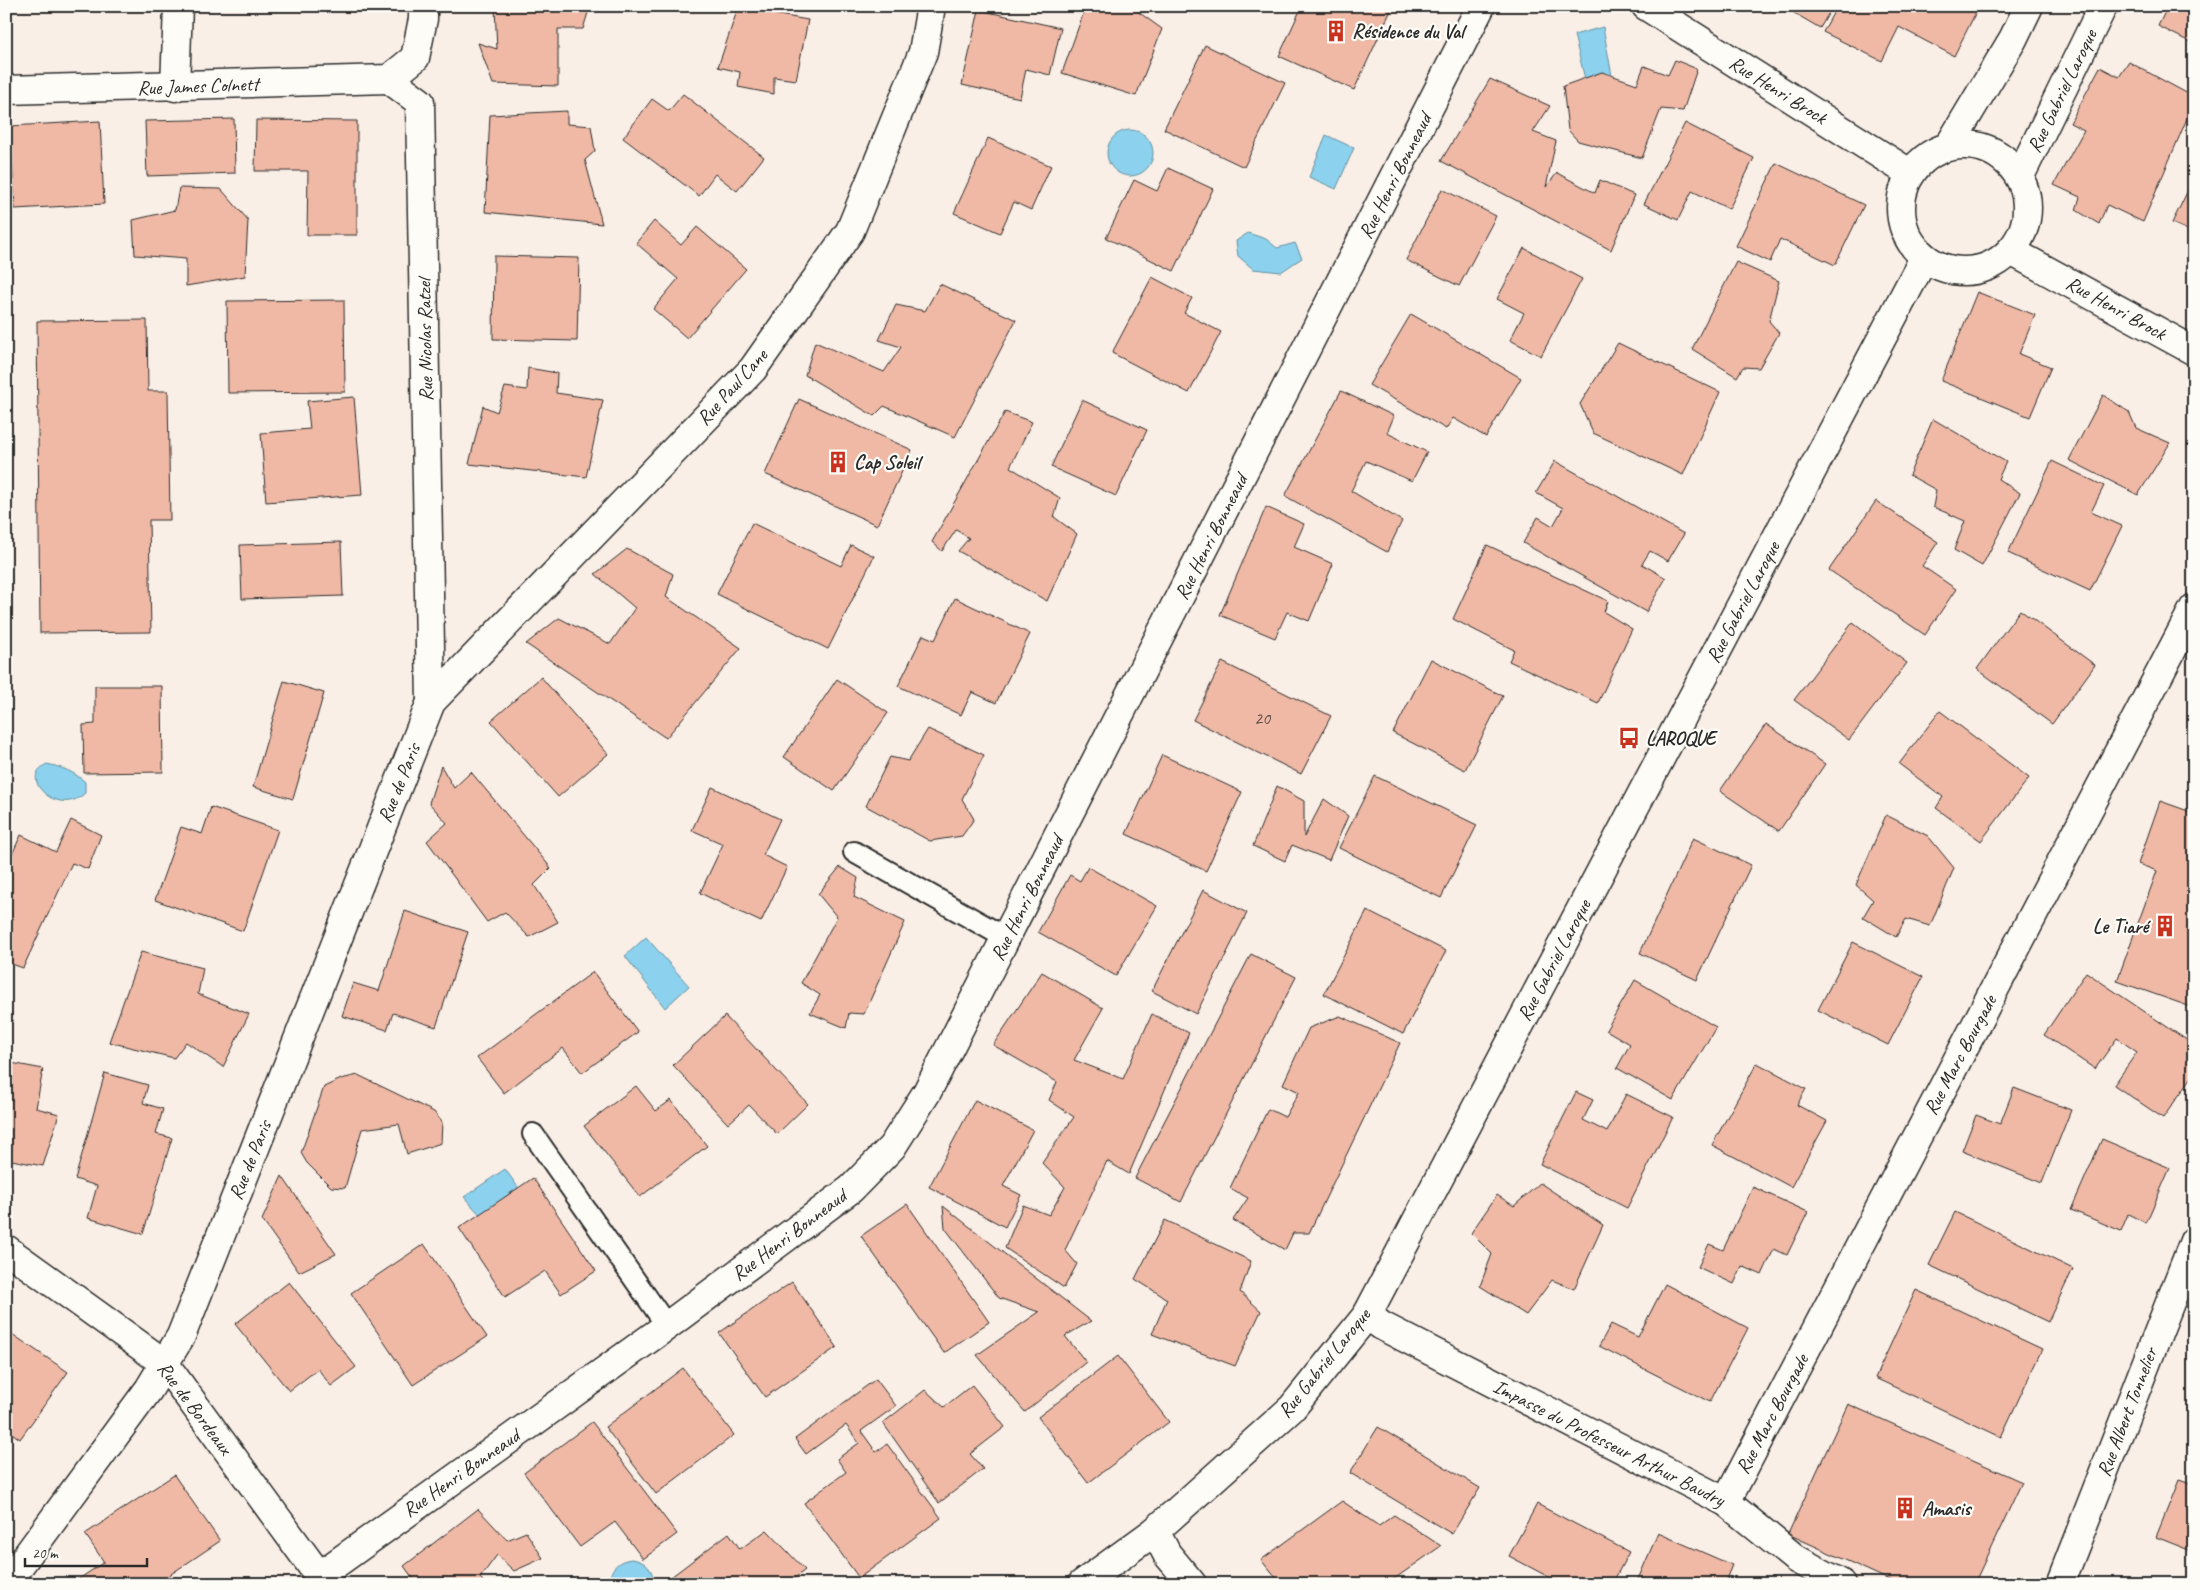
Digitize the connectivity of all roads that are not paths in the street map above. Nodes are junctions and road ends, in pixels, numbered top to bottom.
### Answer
1 (178, 6) edge
2 (423, 6) edge
3 (931, 6) edge
4 (1481, 6) edge
5 (1646, 6) edge
6 (2029, 6) edge
7 (2103, 6) edge
8 (389, 79) junction
9 (175, 87) junction
10 (6, 90) edge
11 (1949, 146) junction
12 (1910, 174) junction
13 (2020, 176) junction
14 (2012, 251) junction
15 (1924, 258) junction
16 (2194, 351) edge
17 (2194, 608) edge
18 (431, 702) junction
19 (854, 852) dead end
20 (1006, 938) junction
21 (533, 1134) dead end
22 (2194, 1241) edge
23 (6, 1250) edge
24 (1367, 1315) junction
25 (667, 1326) junction
26 (164, 1363) junction
27 (1726, 1502) junction
28 (1155, 1531) junction
29 (322, 1580) edge
30 (6, 1584) edge
31 (1082, 1584) edge
32 (1192, 1584) edge
33 (1842, 1584) edge
34 (2060, 1584) edge

1 - 9 street
2 - 8 street
3 - 18 street, Rue Paul Cane
4 - 20 street, Rue Henri Bonneaud
5 - 12 street, Rue Henri Brock
6 - 11 street
7 - 13 street, Rue Gabriel Laroque
8 - 9 street, Rue James Colnett
8 - 18 street, Rue Nicolas Ratzel
9 - 10 street, Rue James Colnett
11 - 12 street
11 - 13 street
12 - 15 street
13 - 14 street
14 - 15 street
14 - 16 street, Rue Henri Brock
15 - 24 street, Rue Gabriel Laroque
17 - 27 street, Rue Marc Bourgade
18 - 26 street, Rue de Paris
19 - 20 lane
20 - 25 street, Rue Henri Bonneaud
21 - 25 lane
22 - 34 street, Rue Albert Tonnelier
23 - 26 street, Rue de Bordeaux
24 - 27 street, Impasse du Professeur Arthur Baudry
24 - 28 street, Rue Gabriel Laroque
25 - 29 street, Rue Henri Bonneaud
26 - 29 street, Rue de Bordeaux
26 - 30 street, Rue de Paris
27 - 33 street, Impasse du Professeur Arthur Baudry
28 - 31 street, Rue Gabriel Laroque
28 - 32 street

